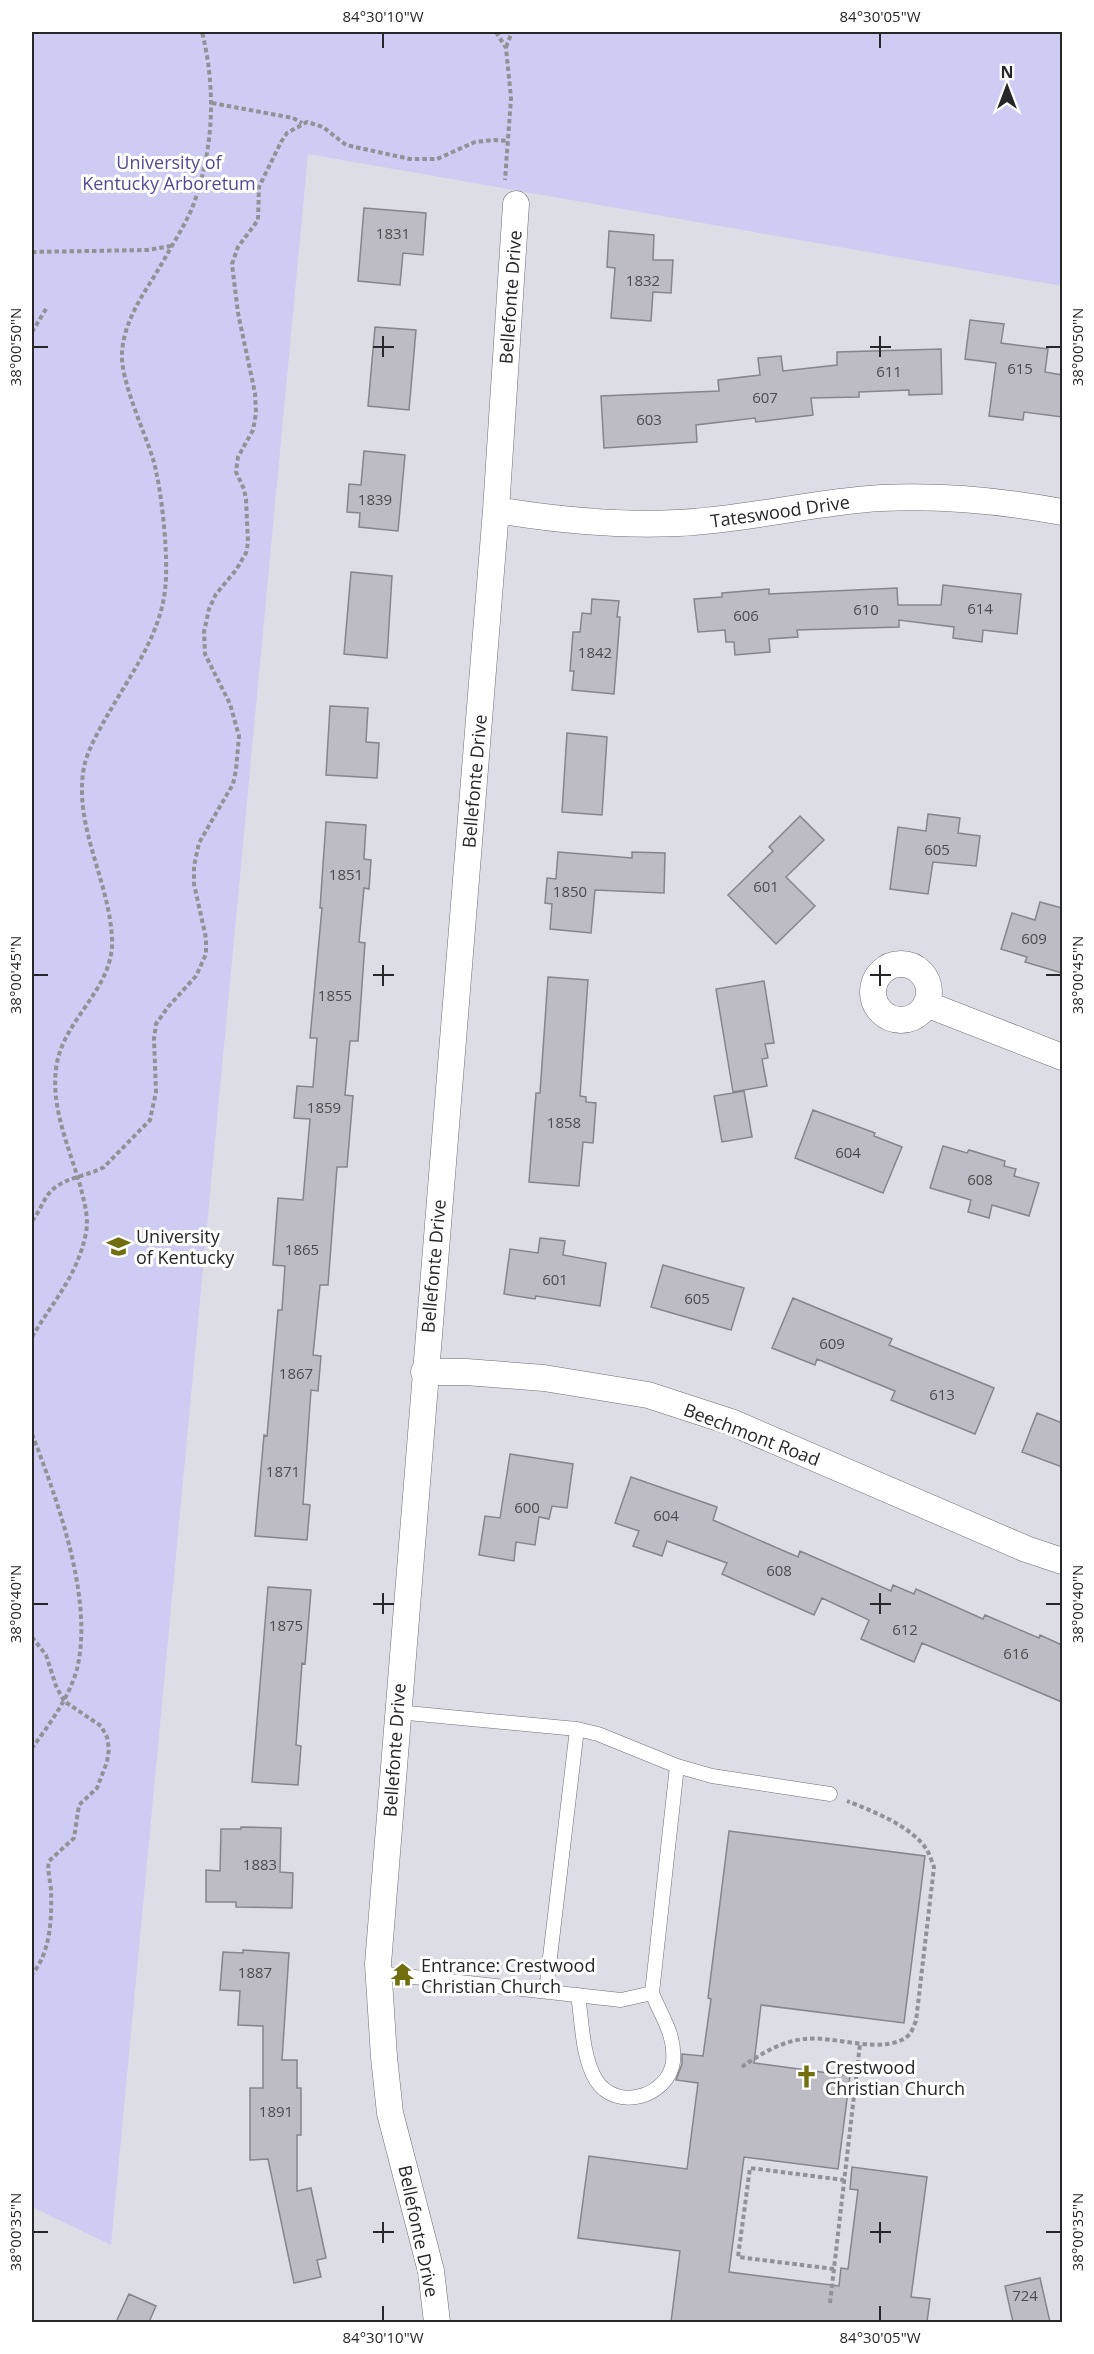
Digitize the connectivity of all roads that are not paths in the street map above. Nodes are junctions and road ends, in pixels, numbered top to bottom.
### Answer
1 (516, 204) road end
2 (496, 510) junction
3 (1062, 512) edge
4 (926, 1004) dead end
5 (1062, 1057) edge
6 (424, 1372) junction
7 (1062, 1561) edge
8 (397, 1712) junction
9 (577, 1729) junction
10 (676, 1766) junction
11 (830, 1794) road end
12 (378, 1973) junction
13 (546, 1991) junction
14 (652, 1993) junction
15 (578, 1995) junction
16 (437, 2322) edge

1 - 2 street, Bellefonte Drive
2 - 3 street, Tateswood Drive
2 - 6 street, Bellefonte Drive
4 - 5 street
6 - 7 street, Beechmont Road
6 - 8 street, Bellefonte Drive
8 - 9 lane
8 - 12 street, Bellefonte Drive
9 - 10 lane
9 - 13 lane
10 - 11 lane
10 - 14 lane
12 - 13 lane
12 - 16 street, Bellefonte Drive
13 - 15 lane
14 - 15 lane
14 - 15 lane

